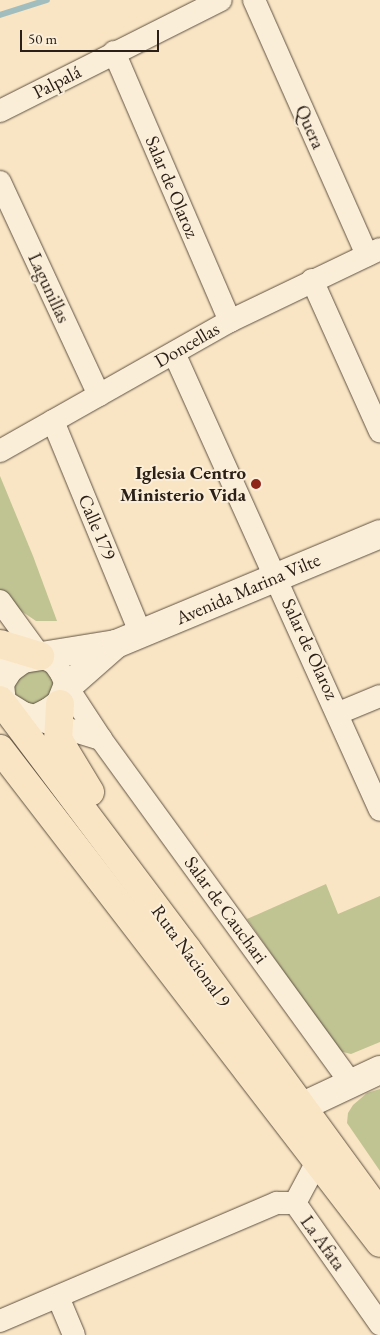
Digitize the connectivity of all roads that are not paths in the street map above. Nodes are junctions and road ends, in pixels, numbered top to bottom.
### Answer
1 (221, 0) edge
2 (254, 0) edge
3 (114, 52) junction
4 (0, 111) edge
5 (0, 182) edge
6 (373, 252) edge
7 (312, 280) junction
8 (230, 321) junction
9 (174, 353) junction
10 (99, 395) junction
11 (374, 399) edge
12 (53, 421) junction
13 (380, 431) edge
14 (0, 452) edge
15 (380, 534) edge
16 (277, 578) junction
17 (0, 600) edge
18 (141, 634) junction
19 (0, 644) edge
20 (116, 644) junction
21 (40, 656) junction
22 (380, 696) edge
23 (1, 702) edge
24 (55, 709) junction
25 (339, 714) junction
26 (101, 738) junction
27 (5, 755) edge
28 (380, 810) edge
29 (188, 949) junction
30 (380, 1070) edge
31 (350, 1082) junction
32 (302, 1106) junction
33 (318, 1160) junction
34 (295, 1203) junction
35 (380, 1214) edge
36 (380, 1243) edge
37 (58, 1297) junction
38 (0, 1321) edge
39 (380, 1324) edge
40 (74, 1335) edge

1 - 3 street, Palpalá
2 - 6 street, Quera
3 - 4 street, Palpalá
3 - 8 street, Salar de Olaroz
5 - 10 street, Lagunillas
6 - 7 street, Doncellas
7 - 8 street, Doncellas
7 - 11 street
8 - 9 street, Doncellas
9 - 10 street, Doncellas
9 - 16 street, Salar de Olaroz
10 - 12 street, Doncellas
11 - 13 street
12 - 14 street, Doncellas
12 - 18 street, Calle 179
15 - 16 street, Avenida Marina Vilte
16 - 18 street, Avenida Marina Vilte
16 - 25 street, Salar de Olaroz
17 - 21 street, Salar de Cauchari
18 - 20 street, Avenida Marina Vilte
19 - 21 main road
20 - 21 street, Avenida Marina Vilte
20 - 24 street, Avenida Marina Vilte
21 - 23 street, Avenida Marina Vilte
21 - 24 street, Salar de Cauchari
22 - 25 street
23 - 24 street
23 - 27 main road
23 - 29 main road, Ruta Nacional 9
24 - 26 street
24 - 26 street, Salar de Cauchari
24 - 29 main road
25 - 28 street, Salar de Olaroz
26 - 31 street, Salar de Cauchari
27 - 33 main road, Ruta Nacional 9
29 - 32 main road, Ruta Nacional 9
30 - 31 street
31 - 32 street
32 - 35 main road, Ruta Nacional 9
33 - 34 street, La Afata
33 - 36 main road, Ruta Nacional 9
34 - 37 street
34 - 39 street, La Afata
37 - 38 street
37 - 40 street

